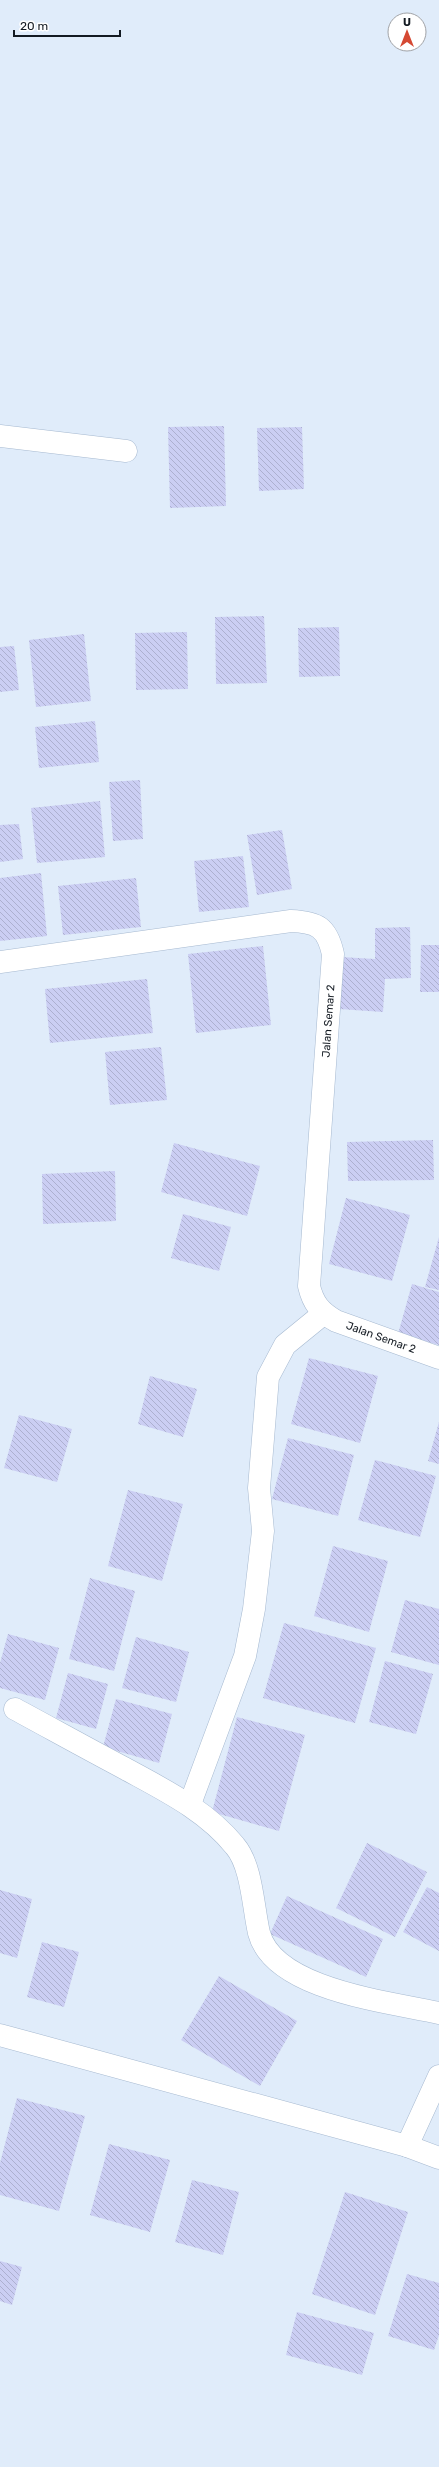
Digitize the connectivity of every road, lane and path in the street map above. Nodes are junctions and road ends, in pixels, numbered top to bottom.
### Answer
1 (0, 436) edge
2 (126, 451) dead end
3 (0, 962) edge
4 (323, 1314) junction
5 (439, 1358) edge
6 (15, 1709) dead end
7 (190, 1804) junction
8 (439, 2013) edge
9 (0, 2035) edge
10 (439, 2076) edge
11 (407, 2146) junction
12 (439, 2158) edge

1 - 2 street
3 - 4 street, Jalan Semar 2
4 - 5 street, Jalan Semar 2
4 - 7 street
6 - 7 street
7 - 8 street
9 - 11 street
10 - 11 street
11 - 12 street

